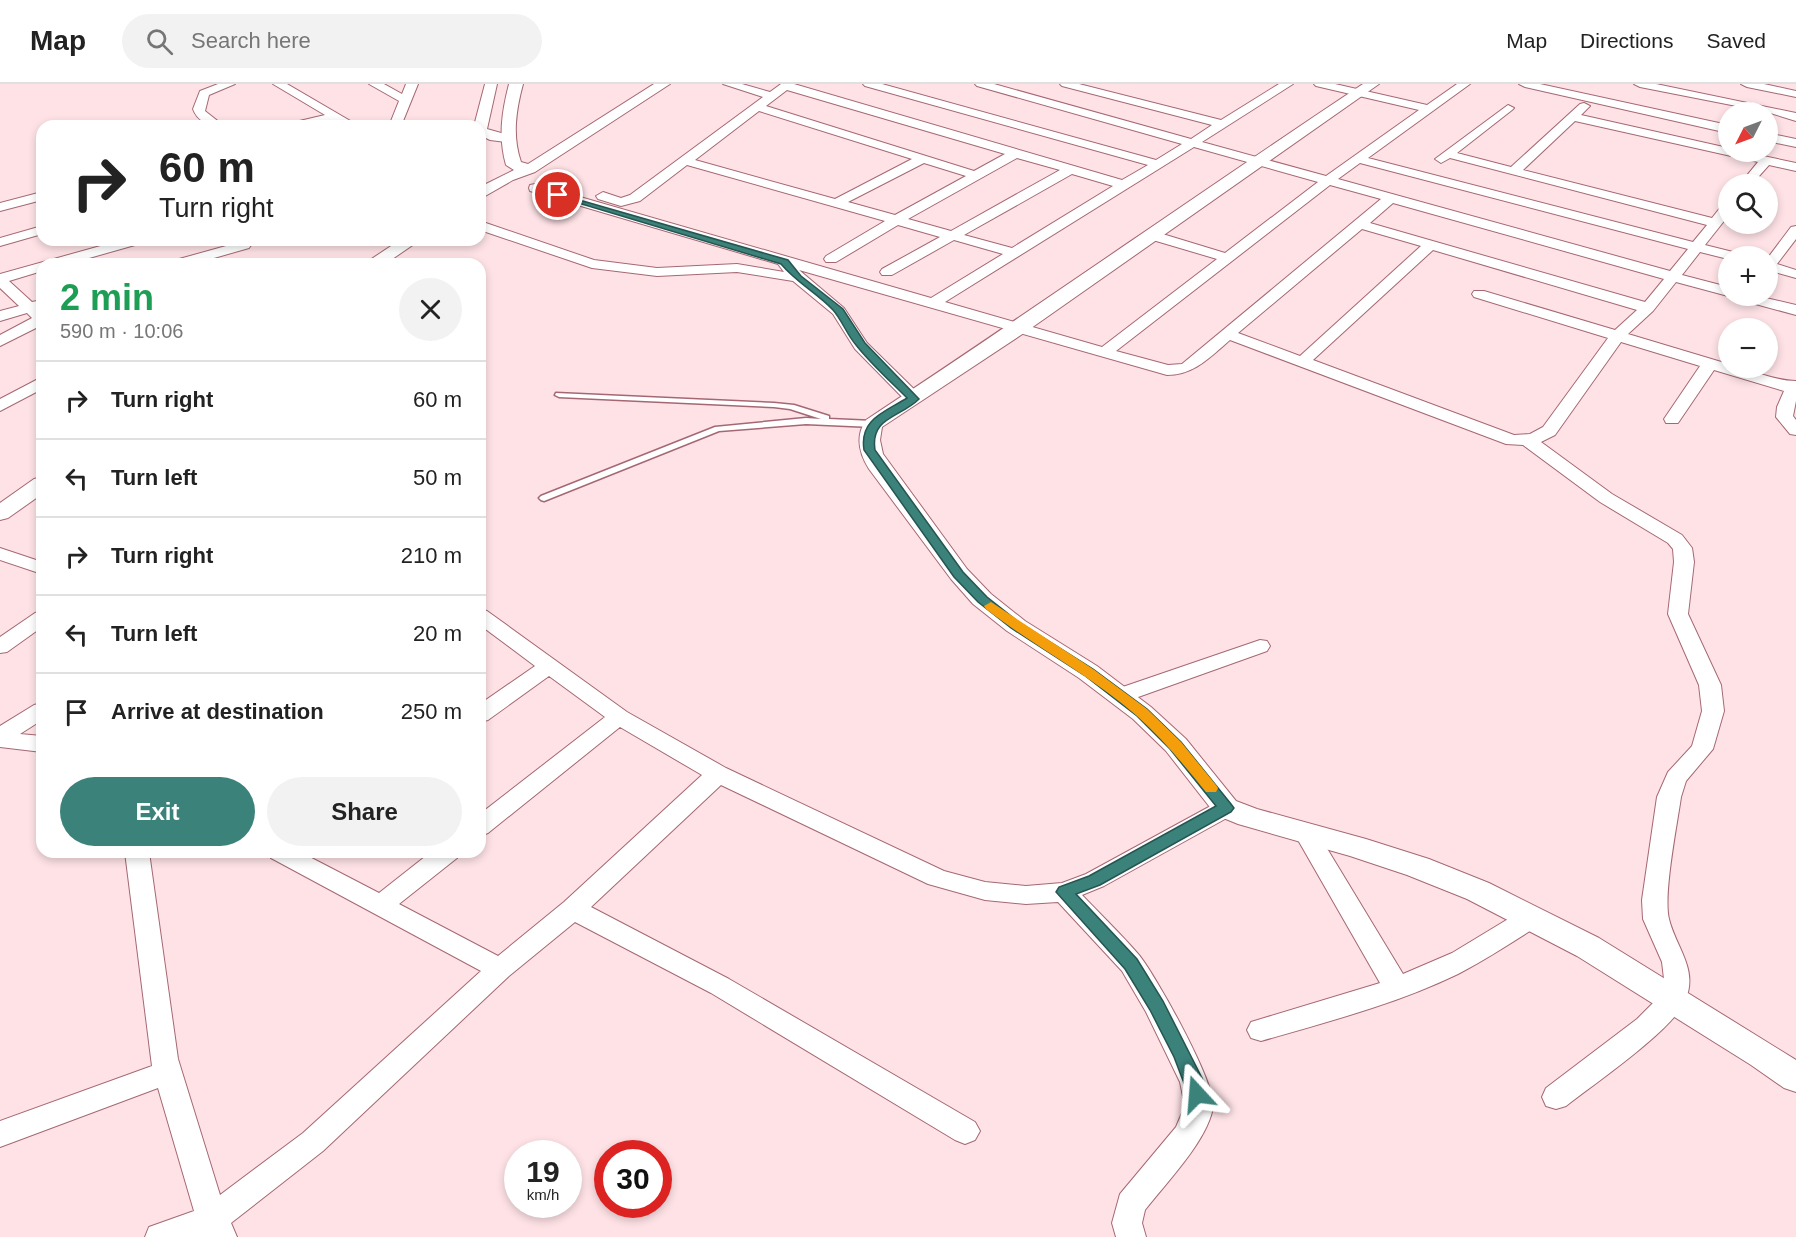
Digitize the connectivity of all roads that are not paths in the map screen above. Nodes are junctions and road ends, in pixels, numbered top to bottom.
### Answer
1 (229, 84) edge
2 (279, 84) edge
3 (375, 84) edge
4 (412, 84) edge
5 (491, 84) edge
6 (516, 84) edge
7 (641, 84) edge
8 (663, 84) edge
9 (729, 84) edge
10 (869, 84) edge
11 (981, 84) edge
12 (1066, 84) edge
13 (1287, 84) edge
14 (1320, 84) edge
15 (1464, 84) edge
16 (1524, 84) edge
17 (1640, 84) edge
18 (1695, 84) edge
19 (1747, 84) edge
20 (787, 85) edge
21 (1131, 88) dead end
22 (1366, 88) edge
23 (1796, 94) edge
24 (772, 96) junction
25 (1115, 97) junction
26 (1590, 99) junction
27 (406, 100) junction
28 (1675, 104) junction
29 (758, 107) junction
30 (1508, 108) dead end
31 (1429, 109) junction
32 (336, 116) junction
33 (1575, 117) junction
34 (1796, 117) edge
35 (210, 120) edge
36 (320, 120) edge
37 (343, 120) edge
38 (398, 120) edge
39 (482, 120) edge
40 (1222, 124) junction
41 (1718, 124) edge
42 (523, 125) dead end
43 (486, 134) edge
44 (1778, 139) edge
45 (511, 140) junction
46 (1189, 142) junction
47 (1796, 143) edge
48 (1718, 150) edge
49 (1017, 153) junction
50 (1448, 154) junction
51 (924, 158) junction
52 (1359, 159) junction
53 (686, 161) junction
54 (1257, 161) junction
55 (1765, 162) edge
56 (1771, 162) edge
57 (1158, 164) junction
58 (1796, 167) edge
59 (1072, 169) junction
60 (511, 171) junction
61 (1514, 171) junction
62 (1421, 174) junction
63 (1755, 174) edge
64 (975, 175) junction
65 (1327, 181) junction
66 (1124, 184) junction
67 (535, 188) dead end
68 (486, 190) edge
69 (36, 198) edge
70 (1391, 198) junction
71 (626, 201) junction
72 (837, 203) junction
73 (0, 207) edge
74 (1718, 219) edge
75 (896, 220) junction
76 (1715, 223) junction
77 (1360, 224) junction
78 (486, 227) edge
79 (1796, 230) edge
80 (36, 232) edge
81 (1151, 235) junction
82 (954, 236) junction
83 (0, 242) edge
84 (1431, 244) junction
85 (116, 246) edge
86 (236, 246) edge
87 (242, 246) edge
88 (402, 246) edge
89 (1696, 247) junction
90 (1718, 252) edge
91 (1014, 253) junction
92 (1778, 253) edge
93 (73, 258) edge
94 (197, 258) edge
95 (221, 258) edge
96 (383, 258) edge
97 (831, 258) dead end
98 (1228, 258) junction
99 (785, 262) junction
100 (36, 269) edge
101 (1778, 269) edge
102 (887, 272) dead end
103 (1796, 274) edge
104 (1672, 276) junction
105 (798, 278) junction
106 (0, 279) edge
107 (1718, 289) edge
108 (1479, 294) dead end
109 (932, 304) junction
110 (1778, 305) edge
111 (1648, 308) junction
112 (36, 309) edge
113 (1796, 310) edge
114 (36, 312) edge
115 (36, 314) edge
116 (0, 316) edge
117 (1020, 327) junction
118 (1227, 334) junction
119 (1619, 334) junction
120 (0, 341) edge
121 (1106, 352) junction
122 (1303, 361) junction
123 (1710, 363) junction
124 (36, 385) edge
125 (1795, 386) edge
126 (559, 394) dead end
127 (914, 399) junction
128 (0, 406) edge
129 (1672, 419) dead end
130 (835, 421) junction
131 (873, 424) junction
132 (1796, 430) edge
133 (1528, 441) junction
134 (36, 488) edge
135 (544, 498) dead end
136 (0, 513) edge
137 (0, 554) edge
138 (36, 566) edge
139 (486, 620) edge
140 (36, 621) edge
141 (1260, 646) dead end
142 (0, 647) edge
143 (550, 665) junction
144 (1119, 696) junction
145 (486, 711) edge
146 (36, 714) edge
147 (619, 717) junction
148 (0, 738) edge
149 (36, 743) edge
150 (718, 774) junction
151 (1226, 808) junction
152 (486, 822) edge
153 (1306, 833) junction
154 (138, 858) edge
155 (294, 858) edge
156 (440, 858) edge
157 (1064, 892) junction
158 (382, 904) junction
159 (573, 909) junction
160 (1532, 917) junction
161 (500, 969) junction
162 (1397, 988) junction
163 (1673, 999) junction
164 (1261, 1030) dead end
165 (168, 1072) junction
166 (1796, 1078) edge
167 (1556, 1097) dead end
168 (965, 1131) dead end
169 (0, 1134) edge
170 (217, 1228) edge
171 (160, 1237) edge
172 (1131, 1237) edge

1 - 35 street
2 - 32 street
3 - 27 street
4 - 27 street
5 - 39 street
6 - 45 street
7 - 60 street
8 - 60 street
9 - 24 street
10 - 57 street
11 - 46 street
12 - 25 street
13 - 40 street
14 - 22 street
15 - 31 street
16 - 26 street
17 - 28 street
18 - 28 street
19 - 23 street
20 - 24 street
20 - 49 street
21 - 25 street
22 - 31 street
22 - 54 street
24 - 29 street
25 - 40 street
26 - 28 street
26 - 33 street
27 - 38 street
28 - 34 street
28 - 41 street
29 - 51 street
29 - 53 street
30 - 50 street
31 - 52 street
32 - 36 street
32 - 37 street
33 - 48 street
33 - 61 street
40 - 46 street
42 - 45 street
43 - 45 street
44 - 47 street
45 - 60 street
46 - 54 street
46 - 57 street
49 - 59 street
49 - 64 street
50 - 61 street
50 - 62 street
51 - 64 street
51 - 72 street
52 - 62 street
52 - 65 street
53 - 71 street
53 - 72 street
54 - 65 street
54 - 81 street
55 - 63 street
56 - 58 street
57 - 66 street
59 - 66 street
59 - 82 street
60 - 68 street
60 - 71 street
61 - 76 street
62 - 89 street
64 - 75 street
65 - 70 street
65 - 98 street
66 - 91 street
67 - 99 street
69 - 73 street
70 - 77 street
70 - 104 street
71 - 99 street
72 - 75 street
74 - 76 street
75 - 82 street
75 - 97 street
76 - 89 street
77 - 84 street
77 - 118 street
78 - 105 street
79 - 92 street
80 - 83 street
81 - 98 street
81 - 117 street
82 - 91 street
82 - 102 street
84 - 111 street
84 - 122 street
85 - 93 street
86 - 94 street
87 - 95 street
88 - 96 street
89 - 90 street
89 - 104 street
91 - 109 street
98 - 121 street
99 - 105 street
99 - 109 street
100 - 106 street
101 - 103 street
104 - 107 street
104 - 111 street
105 - 127 street
106 - 112 street
108 - 119 street
109 - 117 street
110 - 113 street
111 - 119 street
114 - 116 street
115 - 120 street
117 - 121 street
117 - 127 street
118 - 121 street
118 - 122 street
119 - 123 street
119 - 133 street
122 - 133 street
123 - 125 street
123 - 129 street
124 - 128 street
125 - 132 street
126 - 130 lane
127 - 131 street
130 - 131 lane
130 - 135 lane
131 - 144 street
133 - 163 street
134 - 136 street
137 - 138 street
139 - 143 street
140 - 142 street
141 - 144 street
143 - 145 street
143 - 147 street
144 - 151 street
146 - 148 street
147 - 150 street
147 - 152 street
148 - 149 street
150 - 157 street
150 - 159 street
151 - 153 street
151 - 157 street
153 - 160 street
153 - 162 street
154 - 165 street
155 - 158 street
156 - 158 street
157 - 172 street
158 - 161 street
159 - 161 street
159 - 168 street
160 - 162 street
160 - 163 street
161 - 170 street
162 - 164 street
163 - 166 street
163 - 167 street
165 - 169 street
165 - 170 street
170 - 171 street

